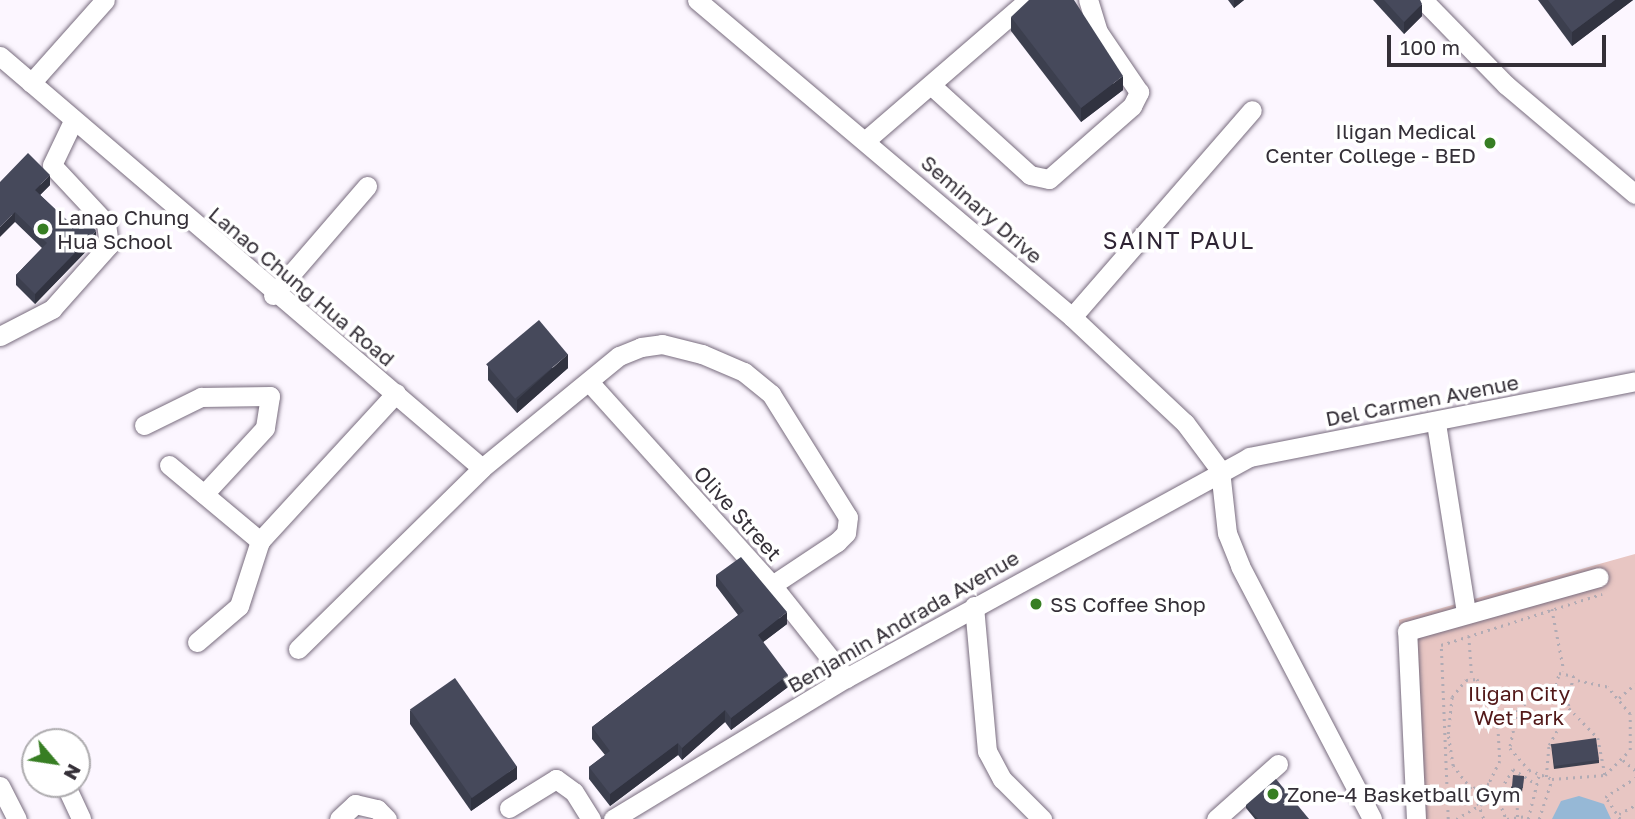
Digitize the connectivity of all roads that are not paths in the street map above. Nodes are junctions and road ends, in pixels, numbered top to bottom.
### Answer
1 (105, 0) edge
2 (697, 0) edge
3 (729, 0) edge
4 (1028, 0) edge
5 (1088, 0) edge
6 (1423, 0) edge
7 (715, 15) junction
8 (0, 56) edge
9 (31, 83) junction
10 (932, 86) junction
11 (1252, 110) dead end
12 (73, 121) junction
13 (866, 140) junction
14 (367, 187) dead end
15 (1635, 194) edge
16 (273, 295) junction
17 (1072, 317) junction
18 (0, 336) edge
19 (1635, 381) edge
20 (590, 383) junction
21 (396, 393) junction
22 (1436, 423) junction
23 (144, 425) dead end
24 (169, 465) dead end
25 (482, 468) junction
26 (1220, 470) junction
27 (204, 494) junction
28 (260, 541) junction
29 (1599, 577) road end
30 (772, 585) junction
31 (974, 606) junction
32 (1466, 612) junction
33 (197, 642) dead end
34 (298, 649) dead end
35 (846, 678) junction
36 (1278, 764) dead end
37 (0, 786) edge
38 (71, 798) edge
39 (509, 808) dead end
40 (1221, 818) edge
41 (17, 819) edge
42 (81, 819) edge
43 (339, 819) edge
44 (387, 819) edge
45 (591, 819) edge
46 (613, 819) edge
47 (1042, 819) edge
48 (1372, 819) edge
49 (1416, 819) edge

1 - 9 street
2 - 7 street, Seminary Drive
3 - 7 street
4 - 10 street
5 - 10 street
6 - 15 street
7 - 13 street, Seminary Drive
8 - 9 street, Lanao Chung Hua Road
9 - 12 street, Lanao Chung Hua Road
10 - 13 street
11 - 17 street
12 - 16 street, Lanao Chung Hua Road
12 - 18 street
13 - 17 street, Seminary Drive
14 - 16 street
16 - 21 street, Lanao Chung Hua Road
17 - 26 street, Seminary Drive
19 - 22 street, Del Carmen Avenue
20 - 25 street
20 - 30 street, Olive Street
20 - 30 street
21 - 25 street, Lanao Chung Hua Road
21 - 28 street
22 - 26 street, Del Carmen Avenue
22 - 32 street
23 - 27 street
24 - 27 street
25 - 34 street
26 - 31 street, Benjamin Andrada Avenue
26 - 48 street
27 - 28 street
28 - 33 street
29 - 32 street
30 - 35 street, Olive Street
31 - 35 street, Benjamin Andrada Avenue
31 - 47 street
32 - 49 street
35 - 46 street, Benjamin Andrada Avenue
36 - 40 street
37 - 41 street
38 - 42 street
39 - 45 street
43 - 44 street

